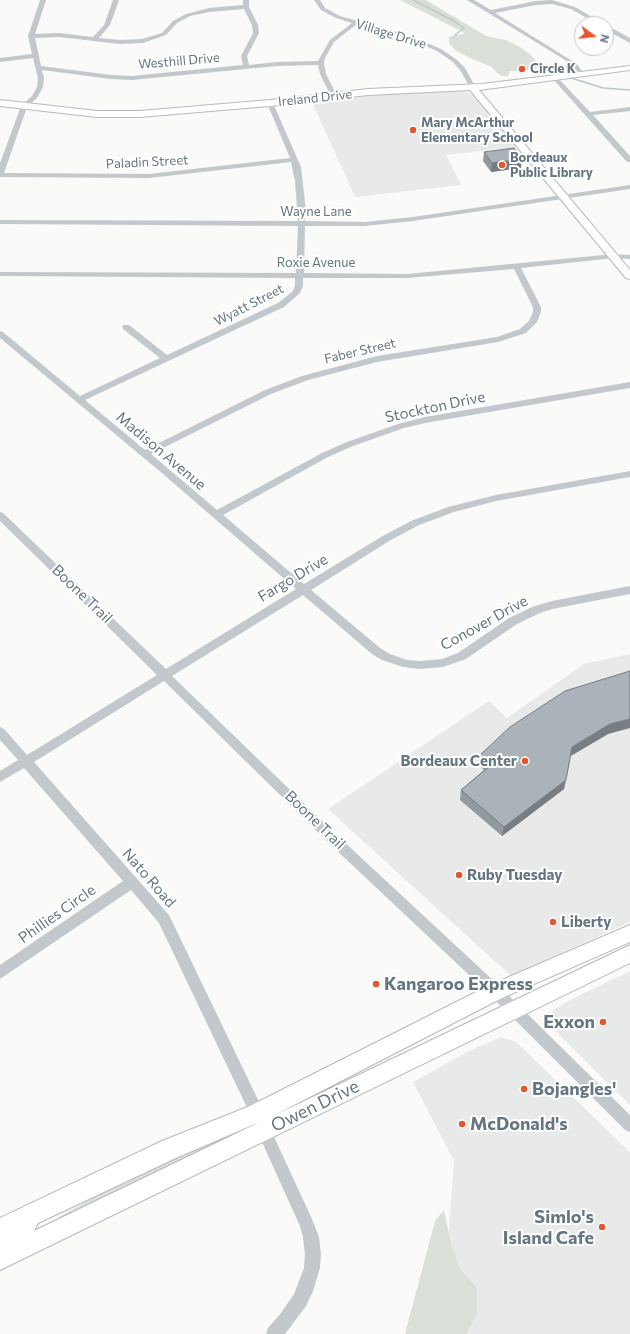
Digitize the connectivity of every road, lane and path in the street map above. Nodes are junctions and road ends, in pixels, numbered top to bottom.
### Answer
1 (43, 0) edge
2 (116, 0) edge
3 (246, 0) edge
4 (317, 0) edge
5 (470, 0) edge
6 (246, 7) junction
7 (489, 12) junction
8 (587, 16) edge
9 (355, 23) junction
10 (614, 32) edge
11 (31, 36) junction
12 (96, 39) junction
13 (630, 41) edge
14 (35, 56) junction
15 (0, 60) edge
16 (321, 63) junction
17 (246, 67) junction
18 (39, 68) junction
19 (630, 68) edge
20 (581, 74) junction
21 (555, 78) junction
22 (473, 88) junction
23 (334, 96) junction
24 (0, 103) edge
25 (270, 103) junction
26 (24, 106) junction
27 (630, 109) edge
28 (588, 114) junction
29 (630, 159) edge
30 (294, 160) junction
31 (0, 174) edge
32 (630, 187) edge
33 (565, 197) junction
34 (0, 222) edge
35 (301, 224) junction
36 (614, 256) junction
37 (630, 257) edge
38 (517, 267) junction
39 (0, 274) edge
40 (300, 276) junction
41 (630, 276) edge
42 (126, 327) dead end
43 (0, 334) edge
44 (167, 359) junction
45 (630, 385) edge
46 (78, 400) junction
47 (144, 454) junction
48 (630, 474) edge
49 (0, 515) edge
50 (216, 515) junction
51 (304, 589) junction
52 (630, 590) edge
53 (165, 674) junction
54 (0, 732) edge
55 (25, 762) junction
56 (0, 777) edge
57 (132, 882) junction
58 (630, 933) edge
59 (630, 954) edge
60 (0, 973) edge
61 (495, 992) junction
62 (513, 1009) junction
63 (261, 1122) junction
64 (630, 1125) edge
65 (30, 1216) junction
66 (0, 1230) edge
67 (0, 1246) edge
68 (0, 1259) edge
69 (274, 1334) edge

1 - 11 street
2 - 12 street
3 - 6 street
4 - 9 street, Village Drive
5 - 7 street
6 - 12 street
6 - 17 street
7 - 8 street
7 - 20 street
9 - 16 street
9 - 22 street, Village Drive
10 - 13 street
11 - 12 street
11 - 14 street
14 - 15 street
14 - 18 street
16 - 17 street, Westhill Drive
16 - 23 street
17 - 18 street, Westhill Drive
18 - 26 street
19 - 20 main road, Ireland Drive
20 - 21 main road, Ireland Drive
21 - 22 main road, Ireland Drive
21 - 28 street
22 - 23 main road, Ireland Drive
22 - 33 main road, Village Drive
23 - 25 main road, Ireland Drive
24 - 26 main road, Ireland Drive
25 - 26 main road, Ireland Drive
25 - 30 street, Wyatt Street
26 - 31 street
27 - 28 street
28 - 29 street
30 - 31 street, Paladin Street
30 - 35 street, Wyatt Street
32 - 33 street, Wayne Lane
33 - 35 street, Wayne Lane
33 - 36 main road, Village Drive
34 - 35 street, Wayne Lane
35 - 40 street, Wyatt Street
36 - 37 street, Roxie Avenue
36 - 38 street, Roxie Avenue
36 - 41 main road, Village Drive
38 - 40 street, Roxie Avenue
38 - 47 street, Faber Street
39 - 40 street, Roxie Avenue
40 - 44 street, Wyatt Street
42 - 44 street
43 - 46 street, Madison Avenue
44 - 46 street, Wyatt Street
45 - 50 street, Stockton Drive
46 - 47 street, Madison Avenue
47 - 50 street, Madison Avenue
48 - 51 street, Fargo Drive
49 - 53 street, Boone Trail
50 - 51 street, Madison Avenue
51 - 52 street, Conover Drive
51 - 53 street, Fargo Drive
53 - 55 street, Fargo Drive
53 - 61 street, Boone Trail
54 - 55 street, Nato Road
55 - 56 street, Fargo Drive
55 - 57 street, Nato Road
57 - 60 street, Phillies Circle
57 - 63 street, Nato Road
58 - 61 highway, Owen Drive
59 - 62 highway, Owen Drive
61 - 62 street, Boone Trail
61 - 63 highway, Owen Drive
62 - 63 highway, Owen Drive
62 - 64 street, Boone Trail
63 - 65 highway, Owen Drive
63 - 68 highway, Owen Drive
63 - 69 street, Nato Road
65 - 66 highway, Owen Drive
65 - 67 highway

